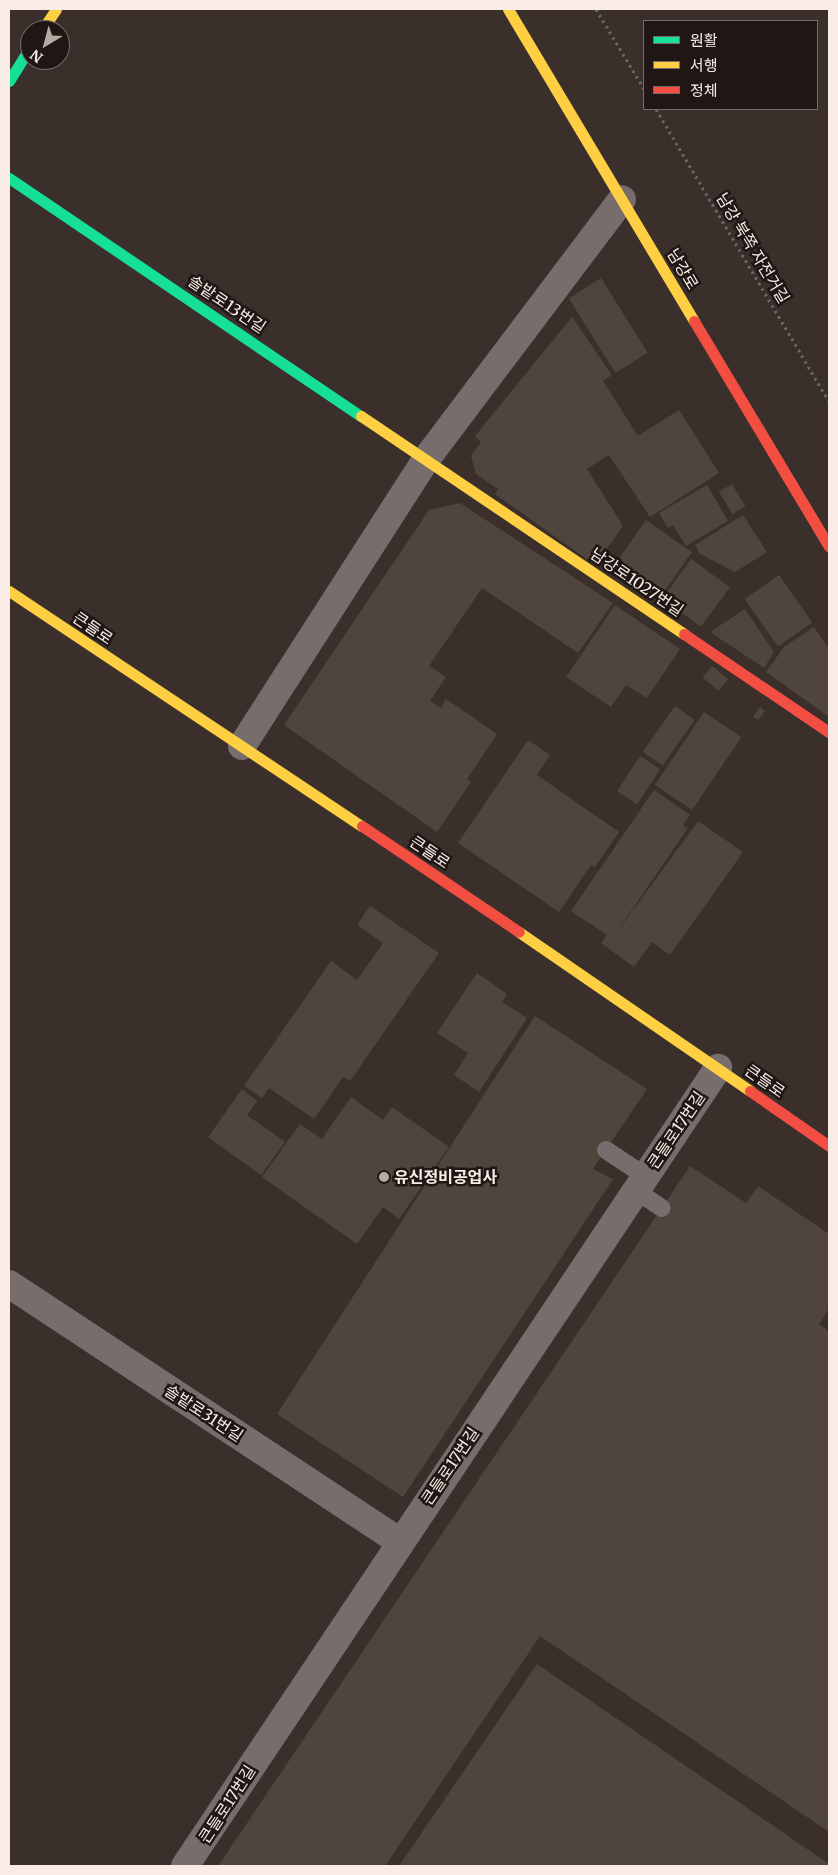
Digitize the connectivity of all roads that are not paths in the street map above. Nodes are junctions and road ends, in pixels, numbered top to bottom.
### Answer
1 (56, 9) edge
2 (508, 9) edge
3 (49, 20) edge
4 (20, 64) edge
5 (9, 81) edge
6 (9, 178) edge
7 (622, 199) junction
8 (427, 458) junction
9 (829, 547) edge
10 (9, 591) edge
11 (829, 732) edge
12 (242, 746) junction
13 (718, 1068) junction
14 (829, 1146) edge
15 (606, 1150) dead end
16 (640, 1183) junction
17 (662, 1208) dead end
18 (9, 1284) edge
19 (400, 1542) junction
20 (185, 1866) edge

1 - 3 street
2 - 7 street, 남강로
4 - 5 street
6 - 8 street, 솔밭로13번길
7 - 8 street
7 - 9 street, 남강로
8 - 11 street, 남강로1027번길
8 - 12 street
10 - 12 street, 큰들로
12 - 13 street, 큰들로
13 - 14 street, 큰들로
13 - 16 street, 큰들로17번길
15 - 16 lane
16 - 17 lane
16 - 19 street, 큰들로17번길
18 - 19 street, 솔밭로31번길
19 - 20 street, 큰들로17번길

